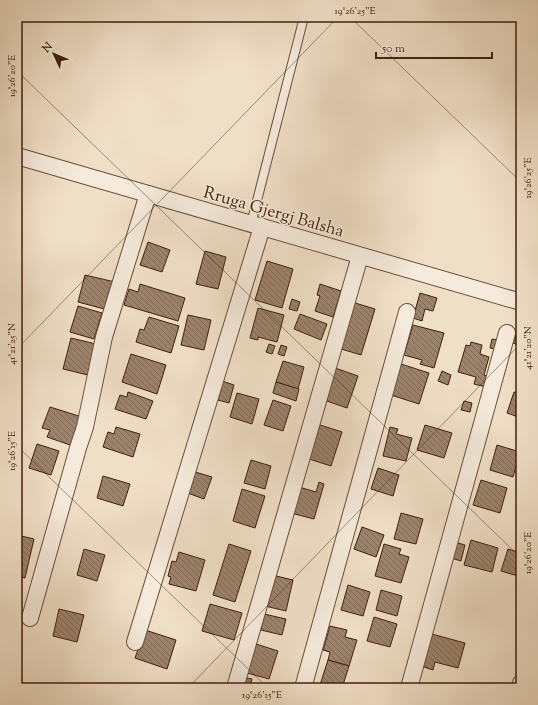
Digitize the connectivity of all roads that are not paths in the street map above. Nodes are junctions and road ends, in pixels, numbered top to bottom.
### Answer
1 (304, 17) edge
2 (17, 156) edge
3 (148, 194) junction
4 (257, 226) junction
5 (360, 256) junction
6 (521, 302) edge
7 (407, 312) dead end
8 (507, 333) dead end
9 (30, 618) dead end
10 (135, 642) dead end
11 (521, 683) edge
12 (235, 688) edge
13 (303, 688) edge
14 (409, 688) edge
15 (520, 688) edge

1 - 4 lane
2 - 3 street, Rruga Gjergj Balsha
3 - 4 street, Rruga Gjergj Balsha
3 - 9 street
4 - 5 street, Rruga Gjergj Balsha
4 - 10 street
5 - 6 street, Rruga Gjergj Balsha
5 - 12 street
7 - 13 street
8 - 14 street
11 - 15 street

